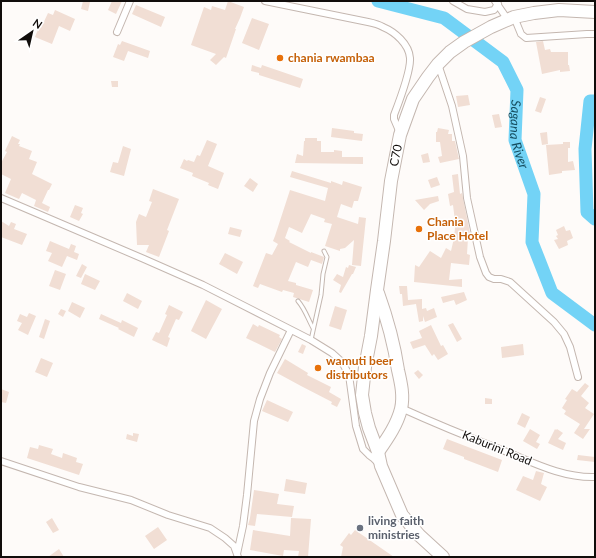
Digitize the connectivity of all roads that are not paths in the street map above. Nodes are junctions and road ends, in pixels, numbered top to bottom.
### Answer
1 (130, 1) edge
2 (265, 1) edge
3 (453, 1) edge
4 (496, 3) edge
5 (595, 12) edge
6 (511, 19) junction
7 (117, 32) dead end
8 (595, 34) edge
9 (438, 64) junction
10 (400, 135) junction
11 (1, 198) edge
12 (324, 251) dead end
13 (376, 290) junction
14 (298, 301) dead end
15 (313, 328) junction
16 (291, 330) junction
17 (311, 340) junction
18 (578, 377) dead end
19 (401, 408) junction
20 (378, 452) junction
21 (1, 461) edge
22 (381, 466) junction
23 (595, 477) edge
24 (237, 555) edge
25 (442, 557) edge

1 - 7 street
2 - 10 street
3 - 4 street
4 - 6 street
5 - 6 highway
6 - 8 street
6 - 9 highway, C70
9 - 10 highway, C70
9 - 18 street
10 - 13 highway, C70
11 - 16 street
12 - 15 lane
13 - 19 highway
13 - 20 highway, C70
14 - 15 lane
15 - 17 lane
16 - 17 street
16 - 24 street
17 - 22 street
19 - 20 highway
19 - 23 street, Kaburini Road
20 - 22 highway, C70
21 - 24 street
22 - 25 highway, C70

